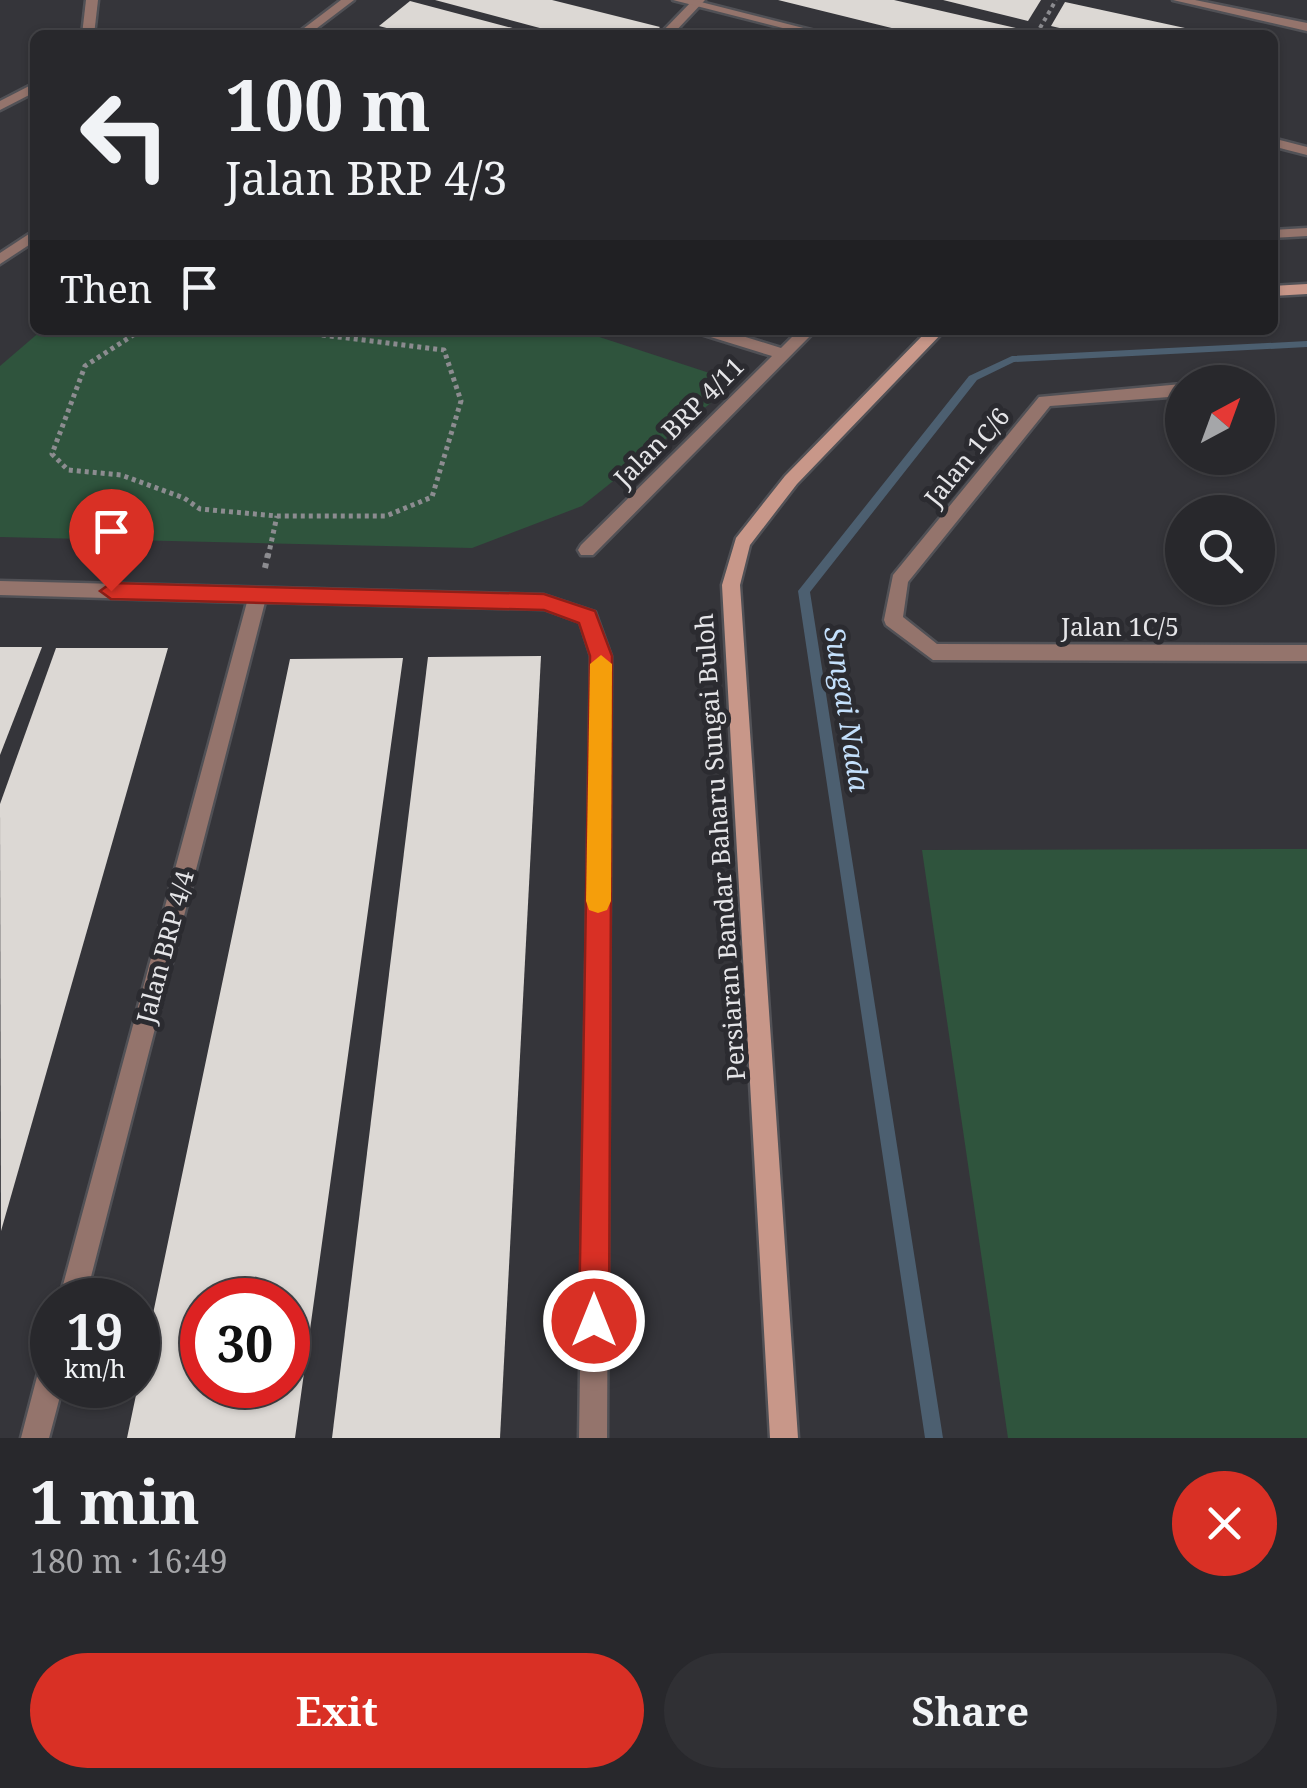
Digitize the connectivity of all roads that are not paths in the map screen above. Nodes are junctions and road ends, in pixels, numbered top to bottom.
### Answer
1 (92, 0) edge
2 (348, 0) edge
3 (679, 0) edge
4 (1179, 0) edge
5 (697, 2) edge
6 (1307, 27) edge
7 (89, 30) edge
8 (308, 30) edge
9 (670, 30) edge
10 (806, 30) edge
11 (30, 90) edge
12 (0, 106) edge
13 (1278, 144) edge
14 (1307, 151) edge
15 (1307, 232) edge
16 (1278, 234) edge
17 (30, 238) edge
18 (0, 260) edge
19 (1307, 290) edge
20 (1278, 291) edge
21 (722, 335) edge
22 (803, 335) edge
23 (931, 335) edge
24 (782, 354) junction
25 (1165, 392) edge
26 (587, 550) dead end
27 (0, 588) edge
28 (258, 594) junction
29 (933, 652) joint
30 (1307, 652) edge
31 (78, 1278) edge
32 (43, 1408) edge
33 (35, 1438) edge
34 (593, 1438) edge
35 (784, 1438) edge

1 - 7 street
2 - 8 street
3 - 5 street
4 - 6 street
5 - 9 street
5 - 10 street
11 - 12 street
13 - 14 street
15 - 16 street
17 - 18 street
19 - 20 street
21 - 24 street
22 - 24 street, Jalan BRP 4/11
23 - 35 street, Persiaran Bandar Baharu Sungai Buloh
24 - 26 street, Jalan BRP 4/11
25 - 29 street, Jalan 1C/6
27 - 28 street
28 - 31 street, Jalan BRP 4/4
28 - 34 street
29 - 30 street, Jalan 1C/5
32 - 33 street

